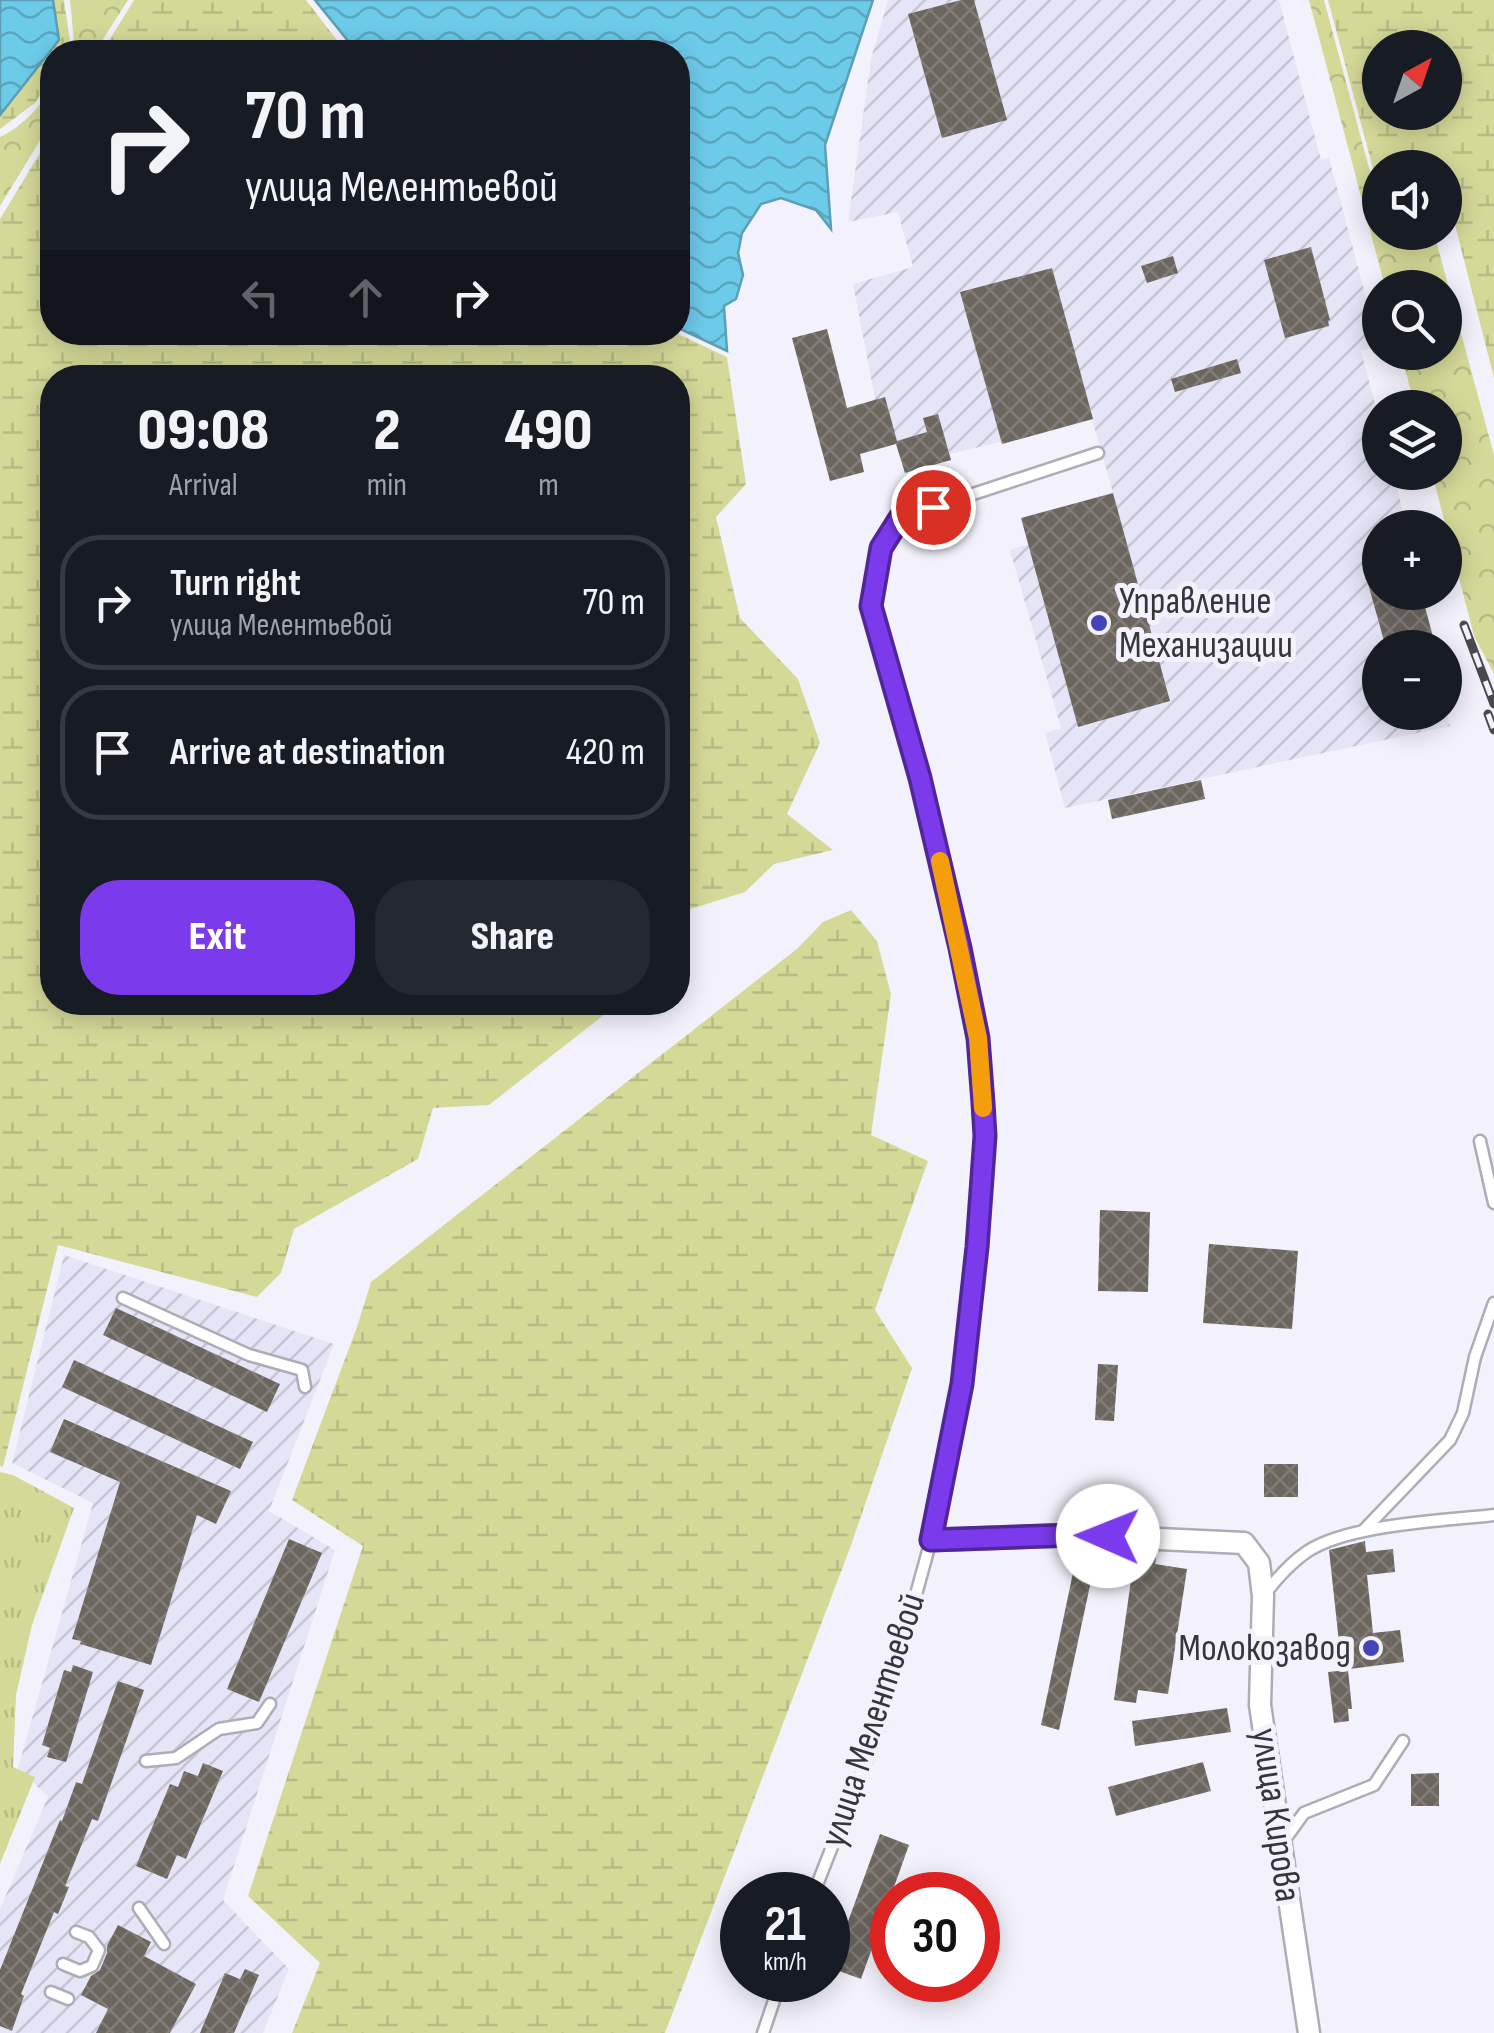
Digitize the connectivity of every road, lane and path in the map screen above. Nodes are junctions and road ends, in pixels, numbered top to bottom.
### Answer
1 (1098, 453) dead end
2 (1480, 1141) dead end
3 (1494, 1203) edge
4 (123, 1298) dead end
5 (1494, 1303) edge
6 (305, 1387) dead end
7 (1494, 1515) edge
8 (1364, 1531) junction
9 (931, 1540) junction
10 (1263, 1596) junction
11 (270, 1704) dead end
12 (1404, 1742) dead end
13 (146, 1761) dead end
14 (1280, 1846) junction
15 (822, 1872) edge
16 (139, 1908) dead end
17 (76, 1932) dead end
18 (164, 1944) dead end
19 (63, 1964) dead end
20 (51, 1992) dead end
21 (68, 1999) dead end
22 (774, 2002) edge
23 (763, 2033) edge
24 (1309, 2033) edge

1 - 9 lane, улица Мелентьевой
2 - 3 lane
4 - 6 lane
5 - 8 lane
7 - 8 lane
8 - 10 lane
9 - 10 street, улица Кирова
9 - 15 lane, улица Мелентьевой
10 - 14 street, улица Кирова
11 - 13 lane
12 - 14 lane
14 - 24 street, улица Кирова
16 - 18 lane
17 - 19 lane
20 - 21 lane
22 - 23 lane

